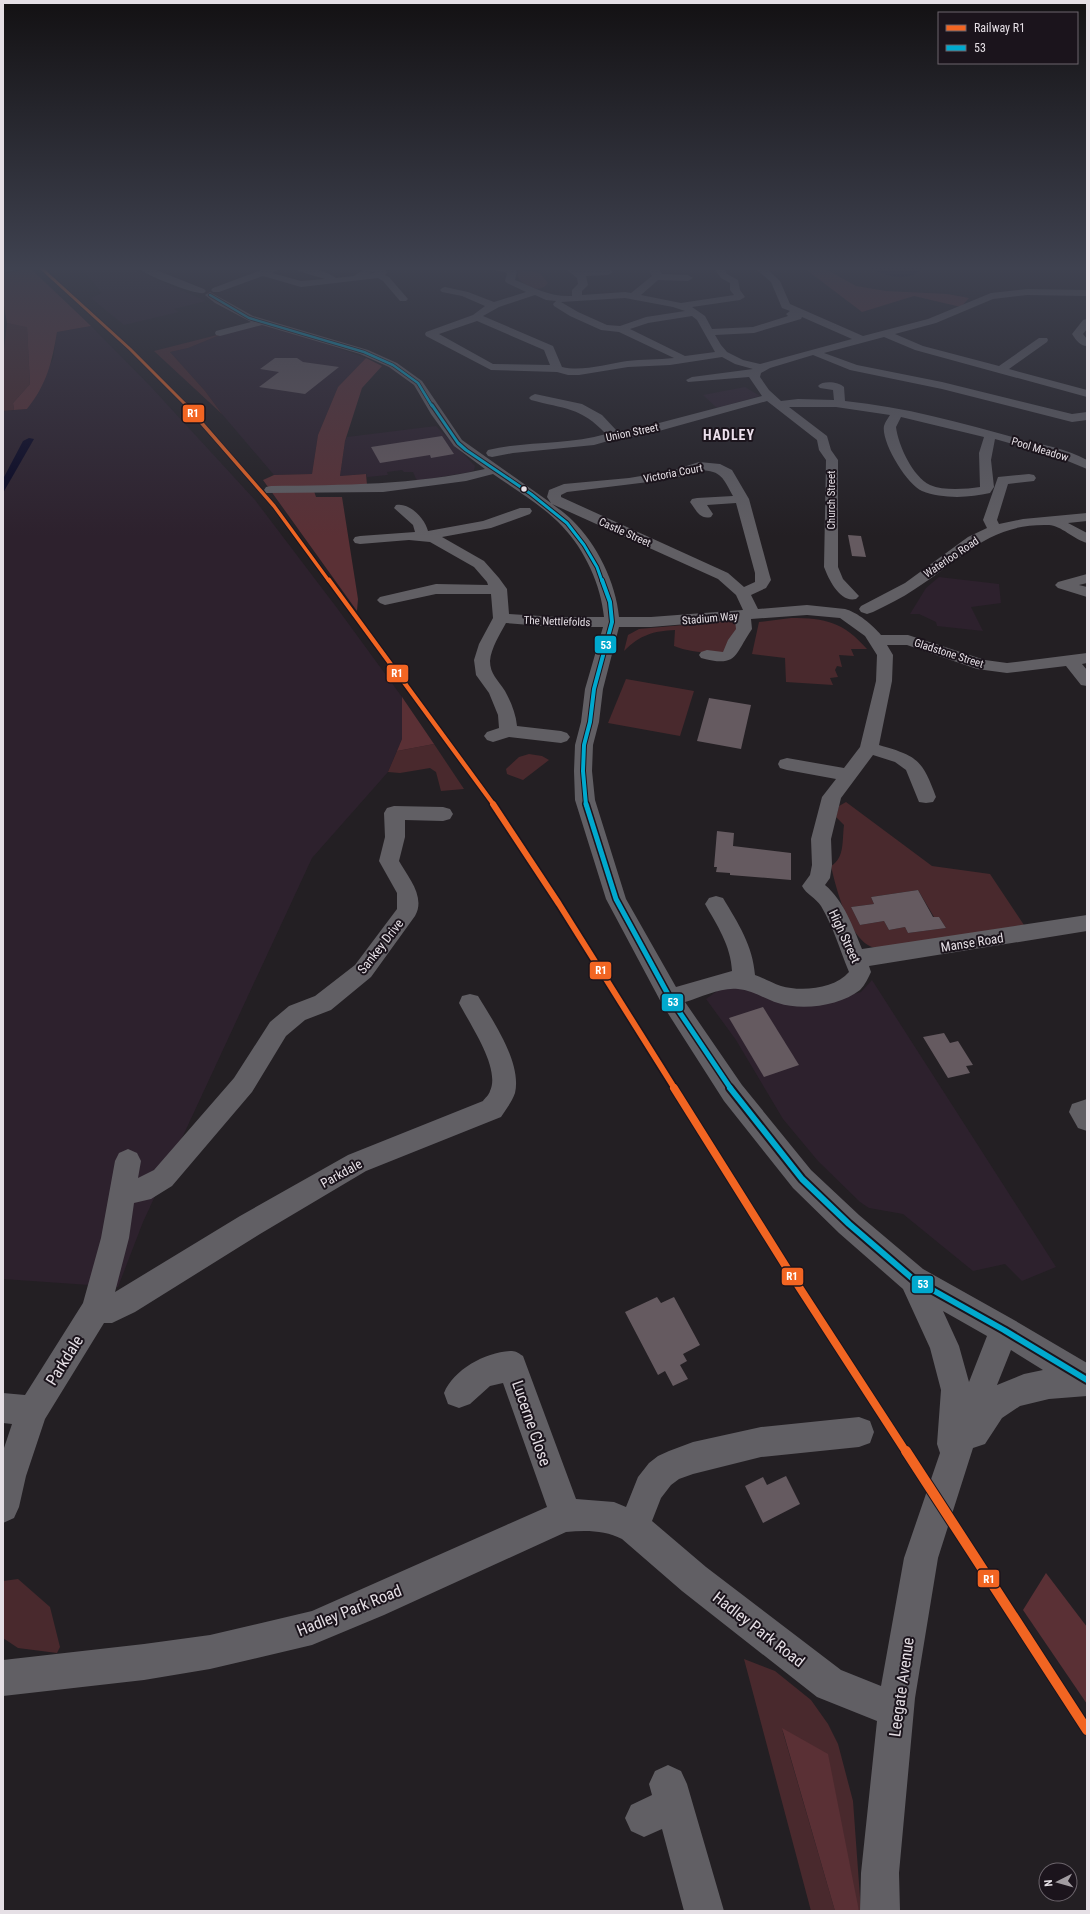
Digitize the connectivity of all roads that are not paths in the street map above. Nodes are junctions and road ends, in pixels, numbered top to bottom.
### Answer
1 (376, 357) edge
2 (473, 357) edge
3 (553, 357) edge
4 (702, 357) edge
5 (730, 357) edge
6 (799, 357) edge
7 (823, 357) edge
8 (954, 357) edge
9 (1019, 357) edge
10 (846, 366) junction
11 (557, 369) junction
12 (1001, 370) junction
13 (758, 371) junction
14 (692, 380) dead end
15 (1087, 383) edge
16 (1081, 392) edge
17 (535, 398) dead end
18 (775, 401) junction
19 (840, 404) junction
20 (898, 413) junction
21 (1087, 416) edge
22 (1072, 418) junction
23 (1078, 429) dead end
24 (992, 434) junction
25 (614, 435) junction
26 (492, 453) dead end
27 (1087, 465) edge
28 (495, 470) junction
29 (1029, 478) dead end
30 (629, 481) joint
31 (270, 490) dead end
32 (742, 499) junction
33 (401, 508) dead end
34 (525, 511) dead end
35 (706, 514) dead end
36 (1087, 517) edge
37 (1053, 520) junction
38 (997, 529) junction
39 (423, 536) junction
40 (1085, 536) edge
41 (360, 540) dead end
42 (1087, 578) edge
43 (498, 589) junction
44 (1087, 592) edge
45 (742, 593) junction
46 (890, 596) junction
47 (853, 597) junction
48 (385, 600) dead end
49 (839, 610) junction
50 (866, 610) junction
51 (747, 614) junction
52 (501, 618) junction
53 (612, 622) junction
54 (874, 637) junction
55 (707, 655) dead end
56 (1087, 658) edge
57 (1070, 660) junction
58 (1087, 682) edge
59 (561, 737) dead end
60 (869, 748) junction
61 (787, 764) dead end
62 (847, 776) junction
63 (926, 797) dead end
64 (443, 814) dead end
65 (716, 904) dead end
66 (1087, 923) edge
67 (856, 959) junction
68 (744, 979) junction
69 (670, 998) junction
70 (470, 1003) dead end
71 (1087, 1110) edge
72 (1087, 1120) edge
73 (128, 1161) dead end
74 (123, 1192) junction
75 (913, 1279) junction
76 (96, 1309) junction
77 (1004, 1330) junction
78 (1087, 1380) edge
79 (459, 1393) dead end
80 (3, 1408) edge
81 (32, 1411) junction
82 (859, 1432) dead end
83 (950, 1468) junction
84 (3, 1507) edge
85 (566, 1516) junction
86 (634, 1527) junction
87 (3, 1678) edge
88 (896, 1712) junction
89 (662, 1802) dead end
90 (704, 1911) edge
91 (880, 1911) edge

1 - 28 street
2 - 11 street
3 - 11 street
4 - 11 street
5 - 13 street
6 - 13 street
7 - 10 street
8 - 12 street
9 - 12 street
10 - 19 street
10 - 22 street
12 - 16 street
13 - 14 street
13 - 18 street, Church Street
15 - 16 street
17 - 25 street
18 - 19 street, Pool Meadow
18 - 25 street, Union Street
18 - 47 street, Church Street
19 - 20 street, Pool Meadow
20 - 24 street, Pool Meadow
20 - 24 street
21 - 22 street
22 - 23 street
24 - 27 street, Pool Meadow
25 - 26 street, Union Street
28 - 31 street
28 - 53 street
29 - 38 street
30 - 32 street, Victoria Court
30 - 45 street, Castle Street
32 - 35 street
32 - 45 street, Victoria Court
33 - 39 street
34 - 39 street
36 - 37 street, Waterloo Road
37 - 38 street, Waterloo Road
37 - 40 street
38 - 46 street, Waterloo Road
39 - 41 street
39 - 43 street
42 - 44 street
43 - 48 street
43 - 52 street
45 - 51 street, Castle Street
46 - 47 street, Waterloo Road
46 - 50 street, Waterloo Road
47 - 49 street, Waterloo Road
47 - 50 street, Church Street
49 - 50 street, Waterloo Road
49 - 51 street, Stadium Way
49 - 54 street, High Street
50 - 54 street, High Street
51 - 53 street, Stadium Way
51 - 55 street
52 - 53 street, The Nettlefolds
52 - 59 street
53 - 69 street
54 - 57 street, Gladstone Street
54 - 60 street, High Street
56 - 57 street, Gladstone Street
57 - 58 street
60 - 62 street, High Street
60 - 63 street
61 - 62 street
62 - 67 street, High Street
64 - 74 street, Sankey Drive
65 - 68 street
66 - 67 street, Manse Road
67 - 68 street, High Street
68 - 69 street
69 - 75 street
70 - 76 street, Parkdale
71 - 72 street
73 - 74 street, Parkdale
74 - 76 street, Parkdale
75 - 77 street
75 - 83 street, Leegate Avenue
76 - 81 street, Parkdale
77 - 78 street
77 - 83 street, Leegate Avenue
78 - 83 street, Leegate Avenue
79 - 85 street, Lucerne Close
80 - 81 street
81 - 84 street, Parkdale
82 - 86 street
83 - 88 street, Leegate Avenue
85 - 86 street, Hadley Park Road
85 - 87 street, Hadley Park Road
86 - 88 street, Hadley Park Road
88 - 91 street, Leegate Avenue
89 - 90 street

